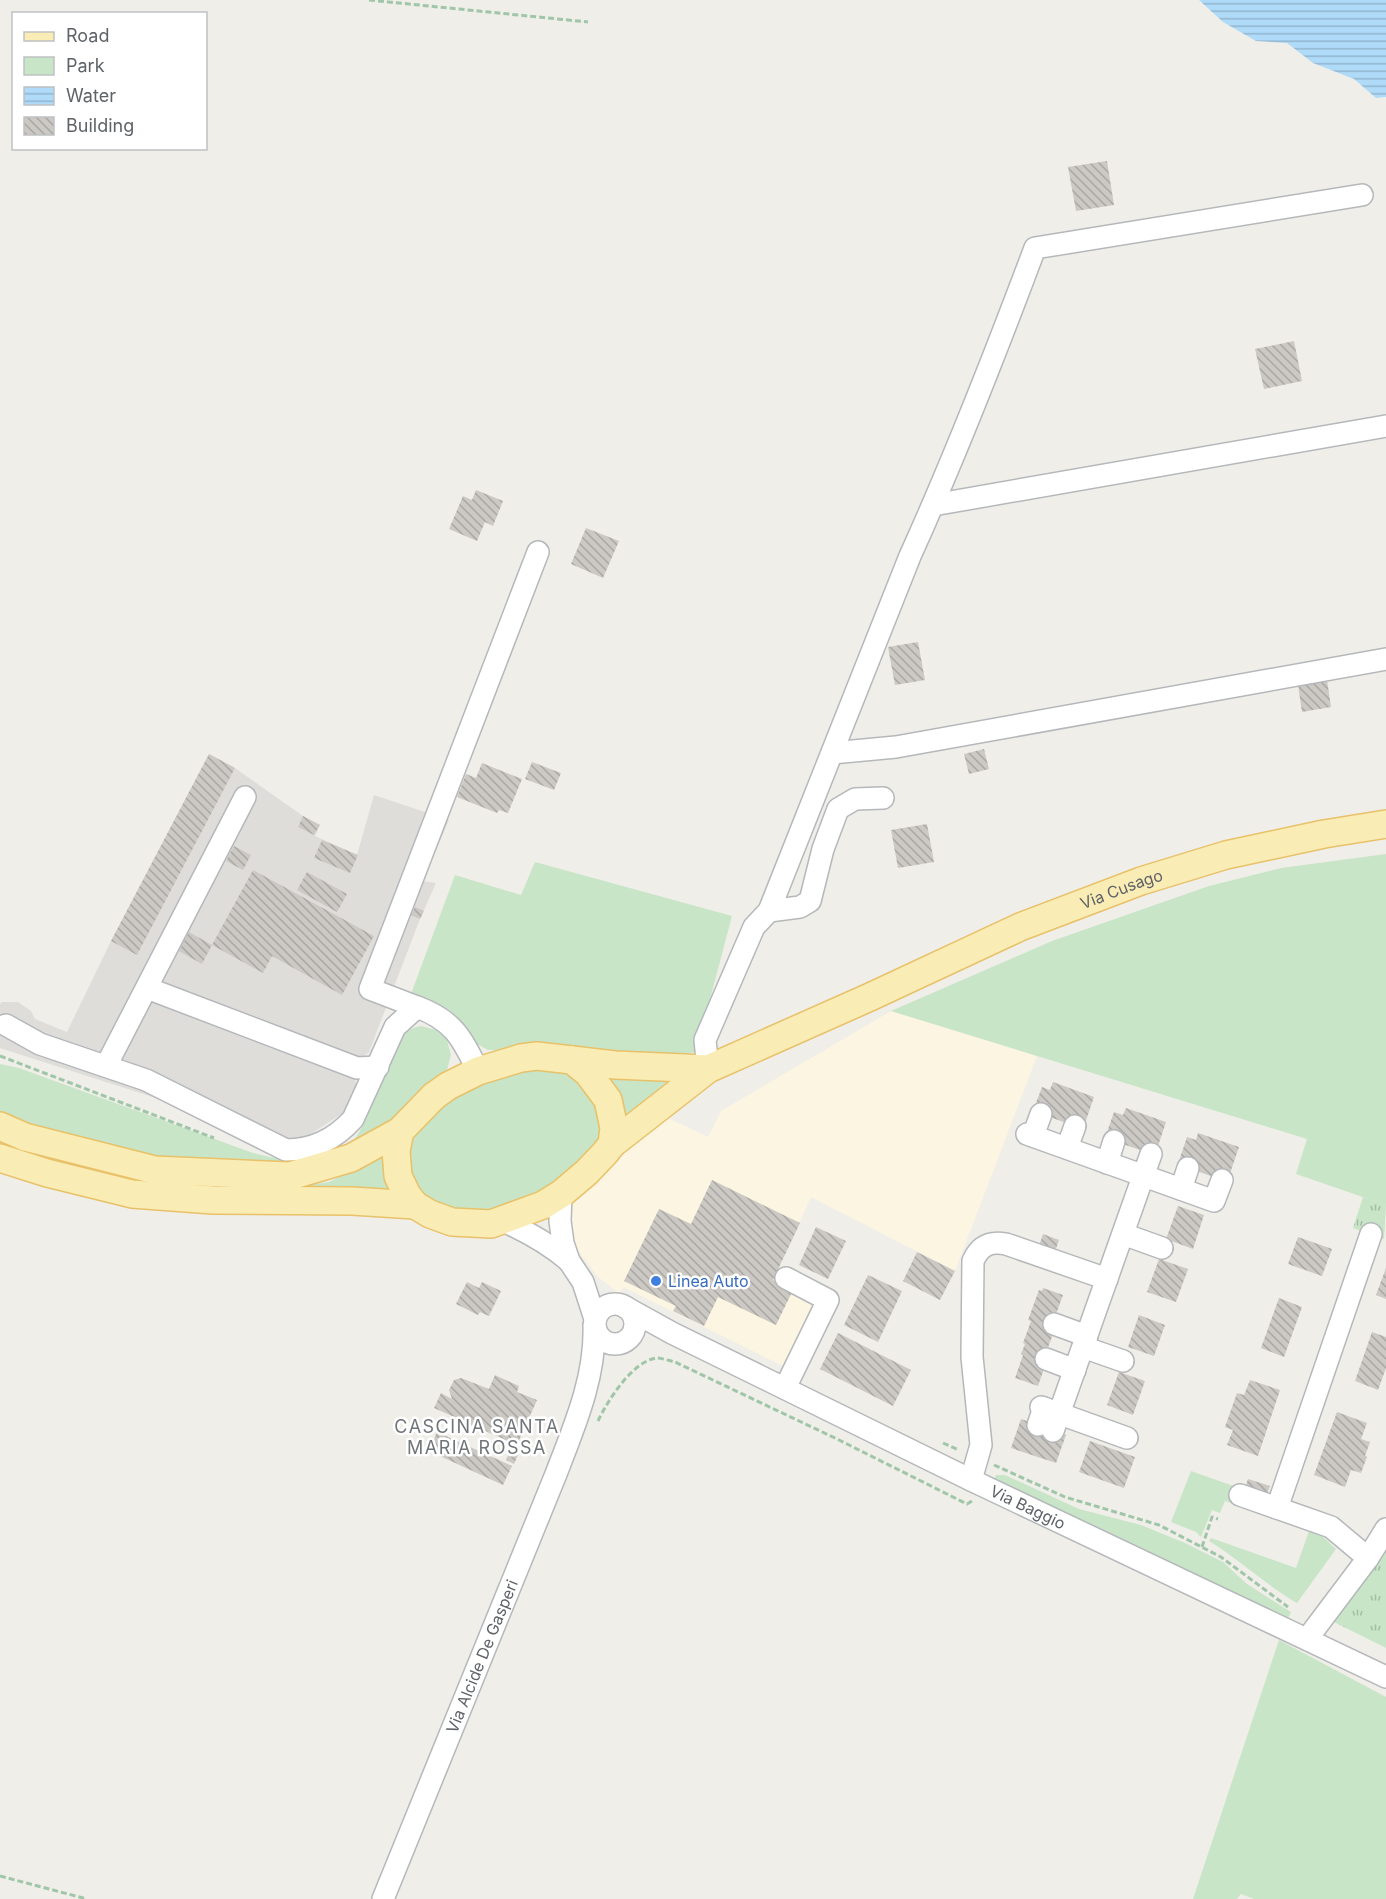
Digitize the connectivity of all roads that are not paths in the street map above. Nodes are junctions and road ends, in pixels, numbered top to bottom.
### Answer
1 (1362, 195) dead end
2 (1386, 426) edge
3 (933, 505) junction
4 (538, 552) dead end
5 (1386, 659) edge
6 (832, 753) junction
7 (245, 797) dead end
8 (883, 798) dead end
9 (1386, 824) edge
10 (769, 911) junction
11 (147, 988) junction
12 (417, 1007) junction
13 (6, 1025) dead end
14 (572, 1060) junction
15 (106, 1066) junction
16 (378, 1067) junction
17 (708, 1069) junction
18 (478, 1071) junction
19 (1041, 1114) dead end
20 (0, 1126) edge
21 (1075, 1126) dead end
22 (400, 1131) junction
23 (1114, 1141) dead end
24 (612, 1144) junction
25 (1067, 1148) junction
26 (1151, 1154) dead end
27 (0, 1158) edge
28 (1107, 1162) junction
29 (1188, 1168) dead end
30 (1144, 1176) junction
31 (1222, 1180) dead end
32 (1181, 1189) junction
33 (561, 1194) junction
34 (416, 1205) junction
35 (503, 1221) junction
36 (1123, 1234) junction
37 (1371, 1234) dead end
38 (1162, 1248) dead end
39 (569, 1261) junction
40 (786, 1278) dead end
41 (1107, 1279) junction
42 (583, 1282) junction
43 (622, 1306) junction
44 (595, 1322) junction
45 (1054, 1324) dead end
46 (672, 1333) junction
47 (629, 1339) junction
48 (1085, 1341) junction
49 (1046, 1359) dead end
50 (1123, 1361) dead end
51 (1075, 1370) junction
52 (785, 1388) junction
53 (579, 1413) junction
54 (1116, 1440) dead end
55 (971, 1480) junction
56 (1240, 1495) dead end
57 (1277, 1508) junction
58 (1386, 1530) edge
59 (1368, 1558) junction
60 (1307, 1639) junction
61 (1386, 1677) edge
62 (383, 1899) edge

1 - 3 street
2 - 3 street
3 - 6 street
4 - 12 street
5 - 6 street
6 - 10 street
7 - 11 street
8 - 10 street
9 - 17 main road, Via Cusago
10 - 17 street
11 - 15 street
11 - 16 street
12 - 16 street
12 - 18 street
13 - 15 street
14 - 17 main road
14 - 18 main road
14 - 24 main road
15 - 16 street
17 - 24 main road
18 - 22 main road
19 - 25 street
20 - 22 main road
21 - 25 street
22 - 34 main road
23 - 28 street
24 - 33 main road
25 - 28 street
26 - 30 street
27 - 34 main road
28 - 30 street
29 - 32 street
30 - 32 street
30 - 36 street
31 - 32 street
33 - 35 main road
33 - 39 street, Via Baggio
34 - 35 main road
35 - 39 street, Via Baggio
36 - 38 street
36 - 41 street
37 - 57 street
39 - 42 street, Via Baggio
40 - 52 street
41 - 48 street
41 - 55 street
42 - 43 street, Via Baggio
42 - 44 street, Via Baggio
43 - 44 street
43 - 46 street, Via Baggio
43 - 47 street
44 - 47 street
44 - 53 street, Via Alcide De Gasperi
45 - 48 street
46 - 47 street
46 - 52 street, Via Baggio
47 - 53 street, Via Alcide De Gasperi
48 - 50 street
48 - 51 street
49 - 51 street
51 - 54 street
52 - 55 street, Via Baggio
53 - 62 street, Via Alcide De Gasperi
55 - 60 street, Via Baggio
56 - 57 street
57 - 59 street
58 - 59 street
59 - 60 street
60 - 61 street, Via Baggio

